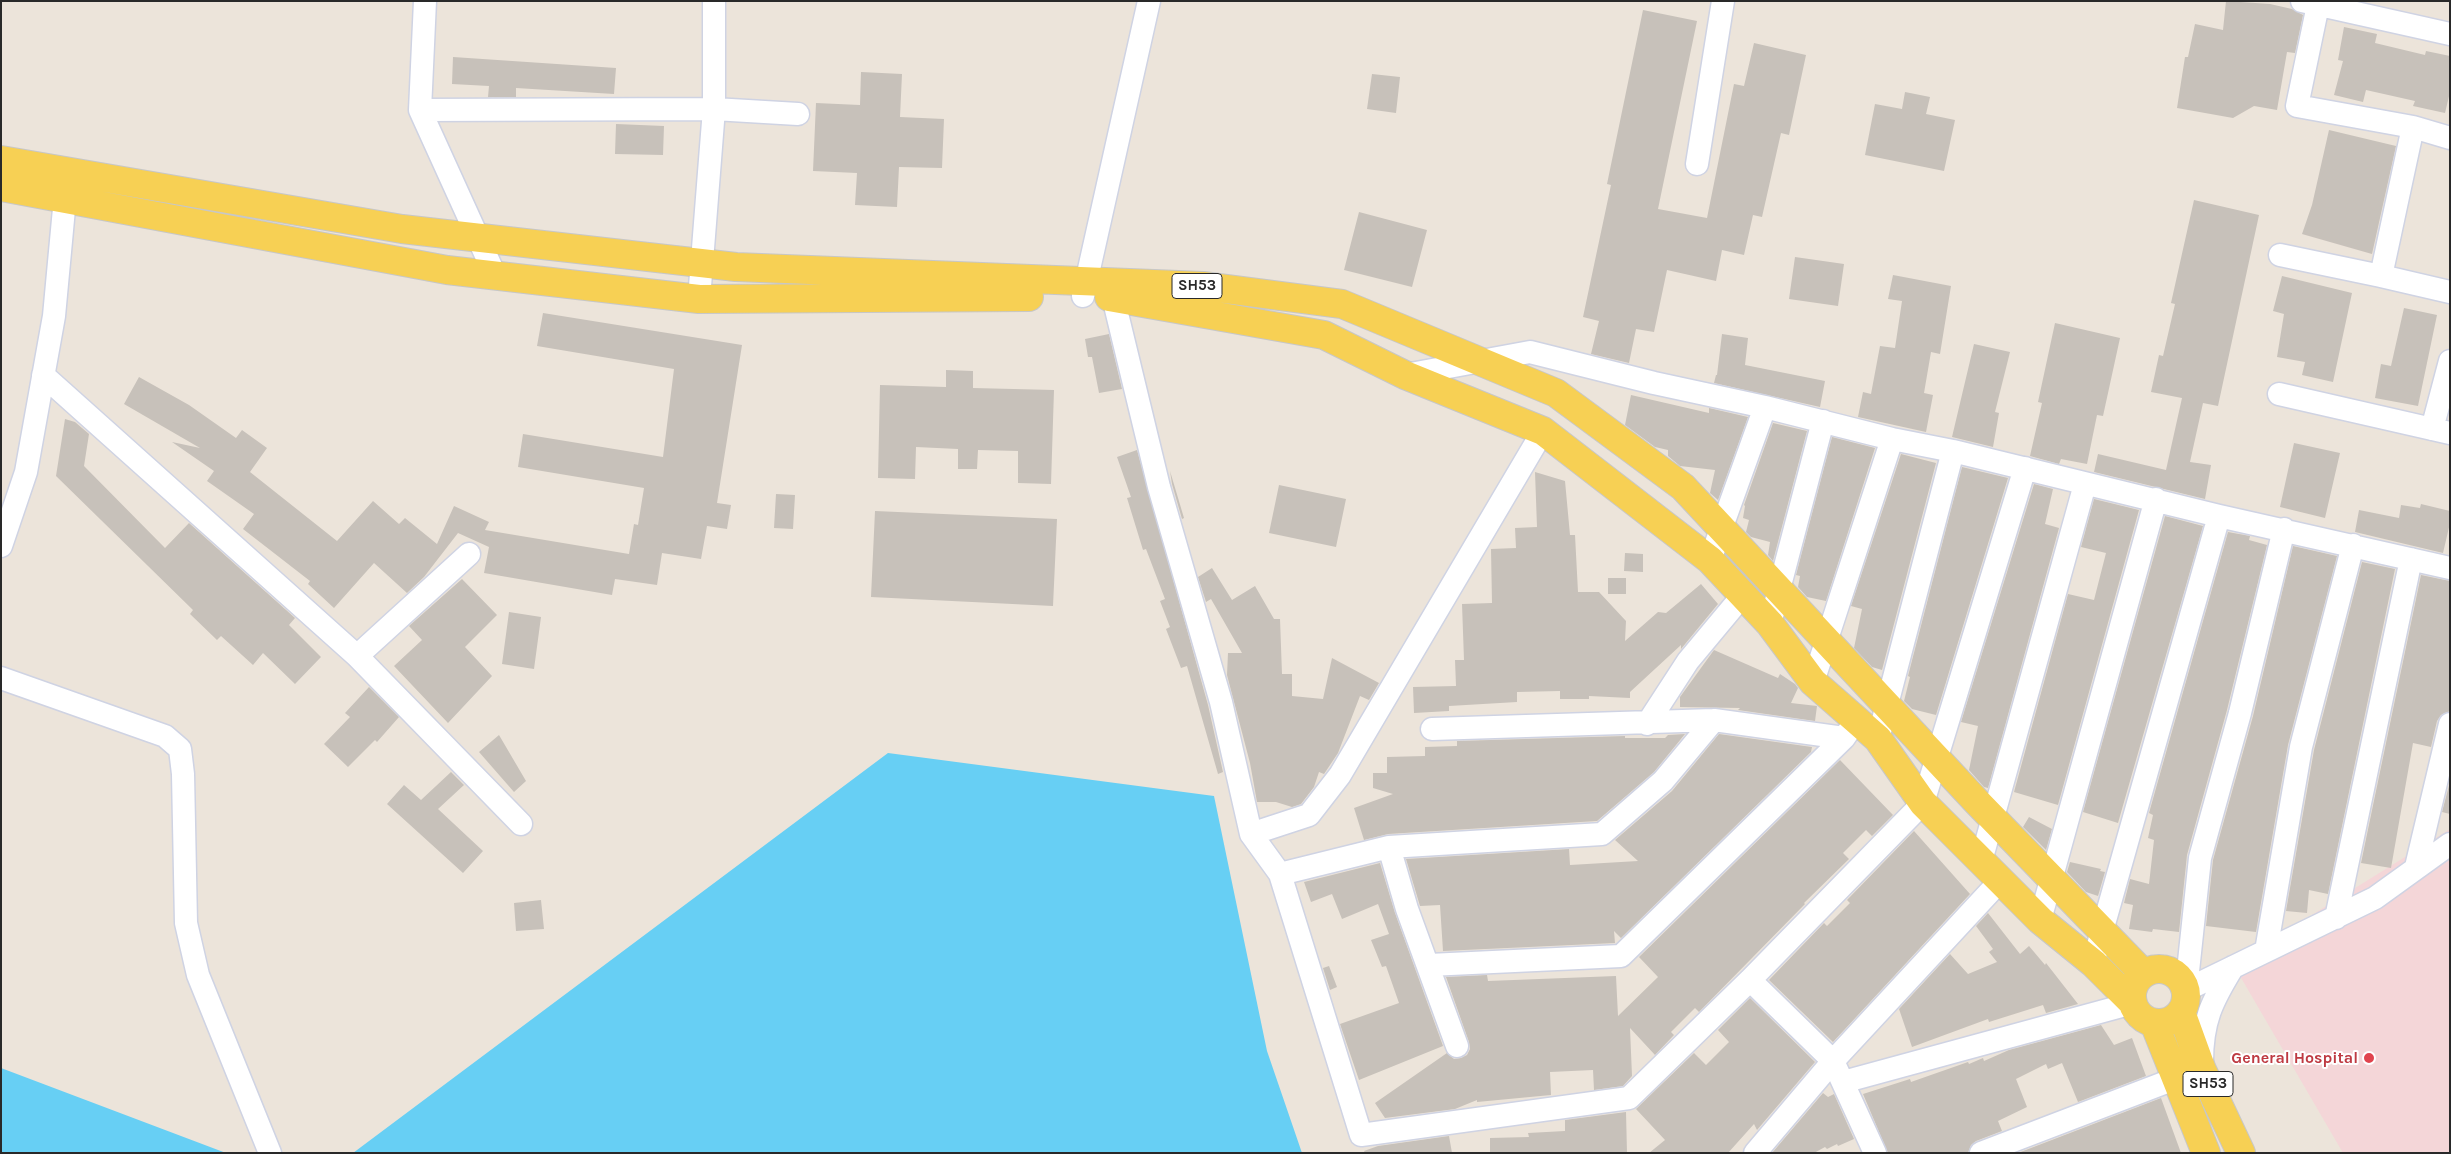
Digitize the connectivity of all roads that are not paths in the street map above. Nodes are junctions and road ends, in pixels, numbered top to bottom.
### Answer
1 (425, 1) edge
2 (714, 1) edge
3 (1149, 1) edge
4 (1723, 1) edge
5 (2310, 3) edge
6 (2450, 34) edge
7 (714, 109) junction
8 (420, 110) junction
9 (798, 114) dead end
10 (2413, 127) junction
11 (2450, 138) edge
12 (1, 160) edge
13 (1697, 164) dead end
14 (1, 187) edge
15 (65, 198) junction
16 (478, 238) junction
17 (2280, 255) dead end
18 (702, 263) junction
19 (494, 274) junction
20 (2381, 276) junction
21 (1085, 289) junction
22 (2450, 292) edge
23 (1113, 297) junction
24 (699, 299) junction
25 (2450, 360) edge
26 (1479, 361) junction
27 (43, 375) junction
28 (1405, 375) junction
29 (2279, 394) dead end
30 (1764, 407) junction
31 (1823, 421) junction
32 (1543, 431) junction
33 (2441, 431) edge
34 (1892, 439) junction
35 (1953, 451) junction
36 (2025, 468) junction
37 (2085, 484) junction
38 (2156, 499) junction
39 (2219, 516) junction
40 (1721, 529) junction
41 (2284, 530) junction
42 (2353, 545) junction
43 (1, 546) edge
44 (469, 554) dead end
45 (2411, 559) junction
46 (1710, 560) junction
47 (2450, 568) edge
48 (1779, 590) junction
49 (1743, 595) junction
50 (1770, 624) junction
51 (1826, 641) junction
52 (357, 656) junction
53 (1, 678) edge
54 (1813, 682) junction
55 (1886, 705) junction
56 (1714, 720) junction
57 (1647, 724) junction
58 (2450, 724) edge
59 (1432, 730) dead end
60 (1850, 730) junction
61 (1878, 739) junction
62 (1936, 759) junction
63 (1923, 802) junction
64 (1993, 818) junction
65 (521, 824) dead end
66 (1251, 834) junction
67 (2450, 844) edge
68 (1389, 847) junction
69 (1981, 860) junction
70 (2416, 866) junction
71 (1280, 874) junction
72 (2051, 878) junction
73 (2000, 881) junction
74 (2336, 918) junction
75 (2040, 920) junction
76 (2102, 931) junction
77 (2266, 951) junction
78 (2093, 963) junction
79 (1429, 965) junction
80 (2233, 967) junction
81 (2143, 973) junction
82 (1750, 980) junction
83 (2183, 1001) junction
84 (2133, 1003) junction
85 (2154, 1023) junction
86 (1457, 1046) dead end
87 (1833, 1061) junction
88 (2190, 1074) junction
89 (1843, 1082) junction
90 (270, 1153) edge
91 (1755, 1153) edge
92 (1875, 1153) edge
93 (1981, 1153) edge
94 (2206, 1153) edge
95 (2241, 1153) edge

1 - 8 street
2 - 7 street
3 - 21 street
4 - 13 street
5 - 6 street
5 - 10 street
7 - 8 street
7 - 9 street
7 - 18 street
8 - 16 street
10 - 11 street
10 - 20 street
12 - 16 main road, SH53
14 - 15 main road, SH53
15 - 19 main road, SH53
15 - 27 street
16 - 18 main road, SH53
16 - 19 street
17 - 20 street
18 - 21 main road, SH53
18 - 24 street
19 - 24 main road, SH53
20 - 22 street
21 - 23 main road, SH53
21 - 24 main road, SH53
21 - 26 main road, SH53
23 - 28 main road, SH53
23 - 66 street
25 - 33 street
26 - 28 street
26 - 30 street
26 - 40 main road, SH53
27 - 43 street
27 - 52 street
28 - 32 main road, SH53
29 - 33 street
30 - 31 street
30 - 40 street
31 - 34 street
31 - 48 street
32 - 46 main road, SH53
32 - 66 street
34 - 35 street
34 - 51 street
35 - 36 street
35 - 55 street
36 - 37 street
36 - 62 street
37 - 38 street
37 - 64 street
38 - 39 street
38 - 72 street
39 - 41 street
39 - 76 street
40 - 46 street
40 - 48 main road, SH53
41 - 42 street
41 - 83 street
42 - 45 street
42 - 77 street
44 - 52 street
45 - 47 street
45 - 74 street
46 - 49 main road, SH53
48 - 50 street
48 - 51 main road, SH53
49 - 50 main road, SH53
49 - 57 street
50 - 54 main road, SH53
51 - 54 street
51 - 55 main road, SH53
52 - 65 street
53 - 90 street
54 - 60 main road, SH53
55 - 61 street
55 - 62 main road, SH53
56 - 57 street
56 - 60 street
56 - 68 street
57 - 59 street
58 - 70 street
60 - 61 main road, SH53
60 - 79 street
61 - 63 main road, SH53
62 - 63 street
62 - 64 main road, SH53
63 - 69 main road, SH53
63 - 82 street
64 - 69 street
64 - 72 main road, SH53
66 - 71 street
67 - 70 street
68 - 71 street
68 - 79 street
69 - 73 main road, SH53
70 - 74 street
71 - 82 street
72 - 75 street
72 - 76 main road, SH53
73 - 75 main road, SH53
73 - 87 street
74 - 77 street
75 - 78 main road, SH53
76 - 78 street
76 - 81 main road, SH53
77 - 80 street
78 - 84 main road, SH53
79 - 86 street
80 - 83 street
80 - 88 street
81 - 83 main road
81 - 84 main road
82 - 87 street
83 - 85 main road
83 - 88 main road, SH53
84 - 85 main road
84 - 89 street
85 - 88 main road, SH53
87 - 89 street
87 - 91 street
88 - 93 street
88 - 94 main road, SH53
88 - 95 main road, SH53
89 - 92 street

